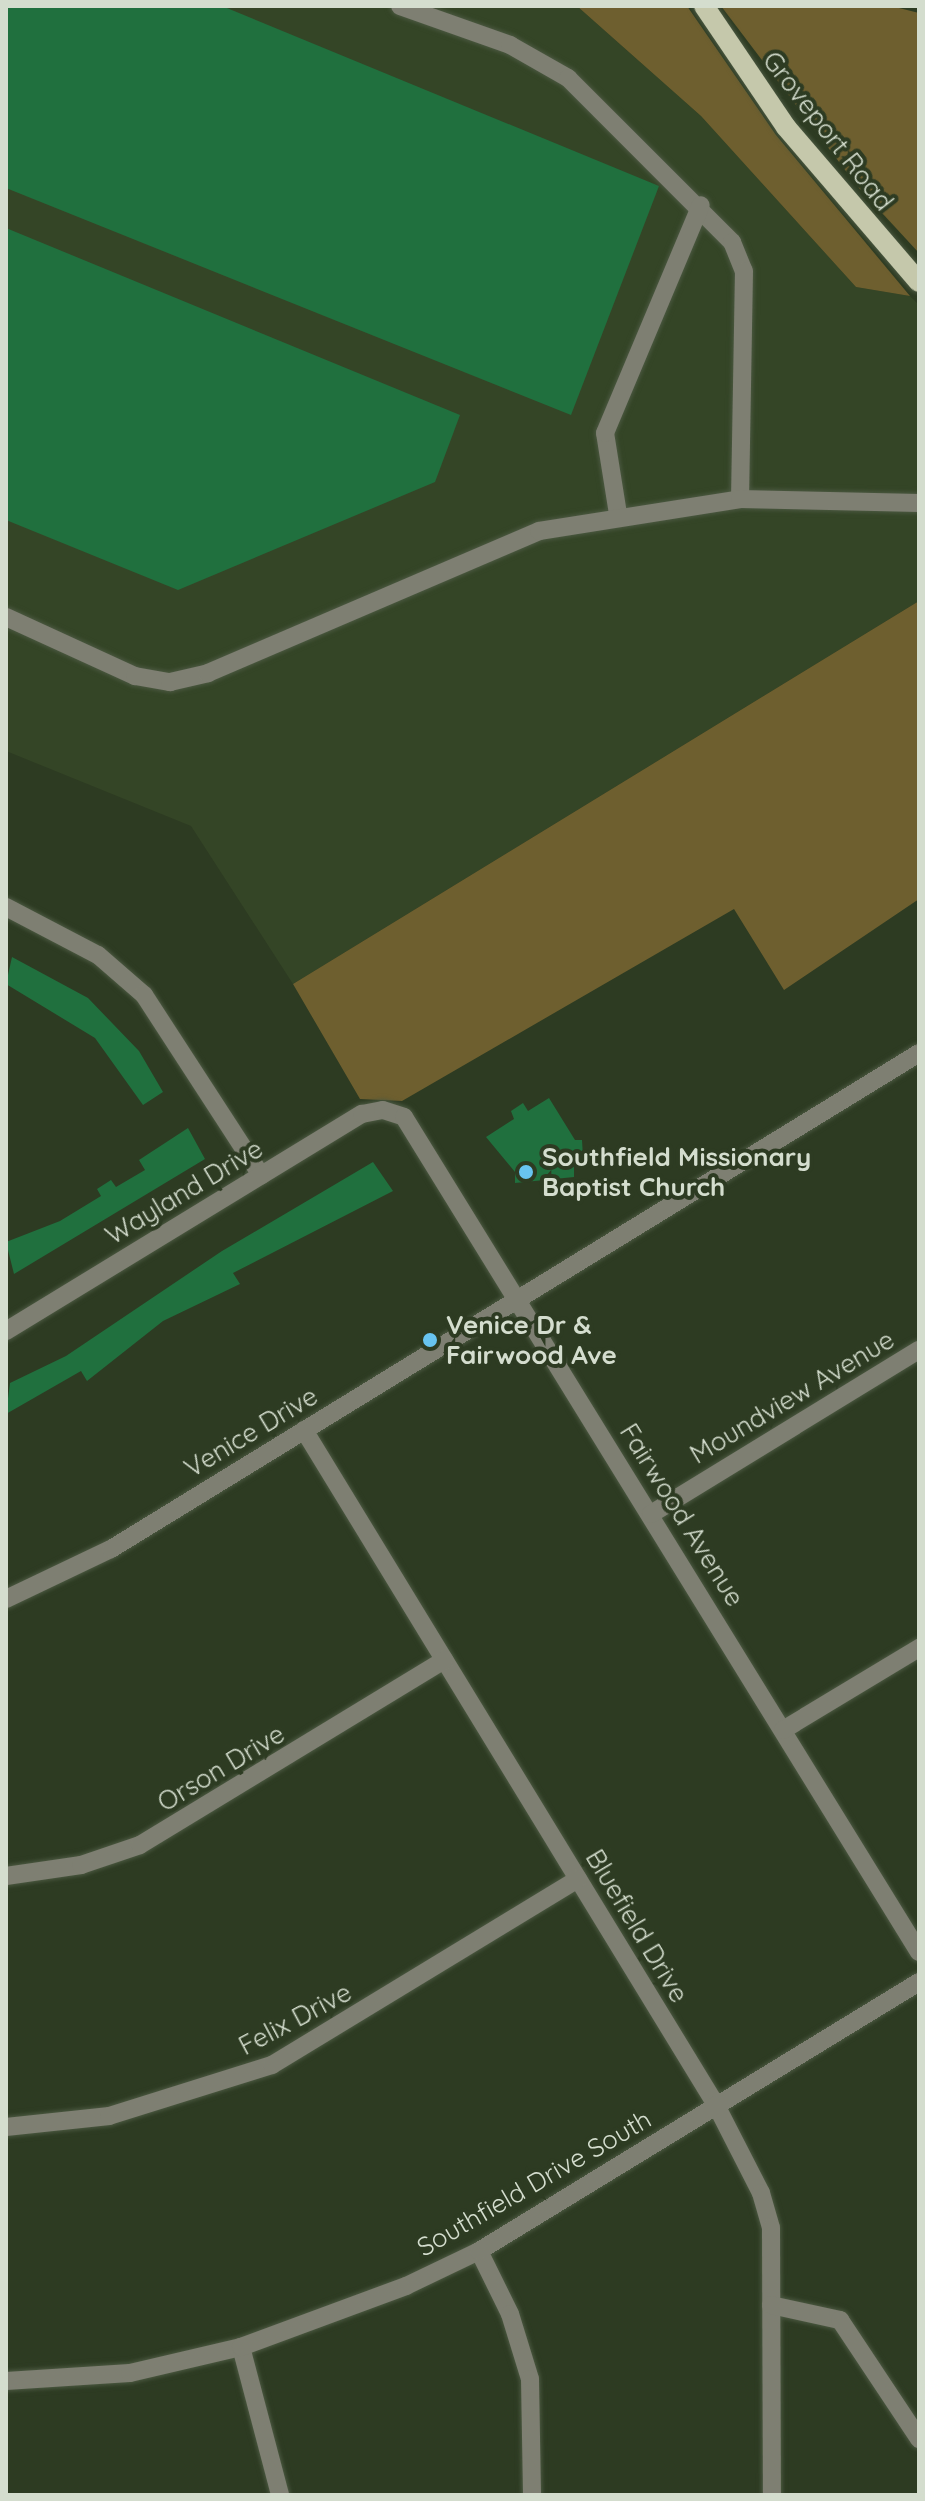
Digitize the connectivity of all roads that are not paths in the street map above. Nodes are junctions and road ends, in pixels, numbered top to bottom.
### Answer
1 (400, 6) edge
2 (704, 6) edge
3 (701, 205) junction
4 (919, 282) edge
5 (740, 499) junction
6 (919, 503) edge
7 (618, 514) junction
8 (6, 617) edge
9 (6, 907) edge
10 (919, 1053) edge
11 (394, 1112) joint
12 (261, 1175) junction
13 (519, 1300) junction
14 (6, 1331) edge
15 (919, 1350) edge
16 (304, 1430) junction
17 (651, 1514) junction
18 (6, 1599) edge
19 (919, 1648) edge
20 (444, 1660) junction
21 (783, 1730) junction
22 (6, 1876) edge
23 (578, 1879) junction
24 (919, 1952) edge
25 (919, 1982) edge
26 (716, 2105) junction
27 (6, 2127) edge
28 (479, 2251) junction
29 (771, 2305) junction
30 (241, 2347) junction
31 (6, 2381) edge
32 (919, 2439) edge
33 (280, 2495) edge
34 (532, 2495) edge
35 (772, 2495) edge

1 - 3 street
2 - 4 main road, Groveport Road
3 - 5 street
3 - 7 street
5 - 6 street
5 - 7 street
7 - 8 street
9 - 12 street
10 - 13 street, Venice Drive
11 - 12 street, Wayland Drive
11 - 13 street, Fairwood Avenue
12 - 14 street, Wayland Drive
13 - 16 street, Venice Drive
13 - 17 street, Fairwood Avenue
15 - 17 street, Moundview Avenue
16 - 18 street, Venice Drive
16 - 20 street, Bluefield Drive
17 - 21 street, Fairwood Avenue
19 - 21 street
20 - 22 street, Orson Drive
20 - 23 street, Bluefield Drive
21 - 24 street, Fairwood Avenue
23 - 26 street, Bluefield Drive
23 - 27 street, Felix Drive
25 - 26 street, Southfield Drive South
26 - 28 street, Southfield Drive South
26 - 29 street, Bluefield Drive
28 - 30 street, Southfield Drive South
28 - 34 street
29 - 32 street
29 - 35 street, Bluefield Drive
30 - 31 street, Southfield Drive South
30 - 33 street

